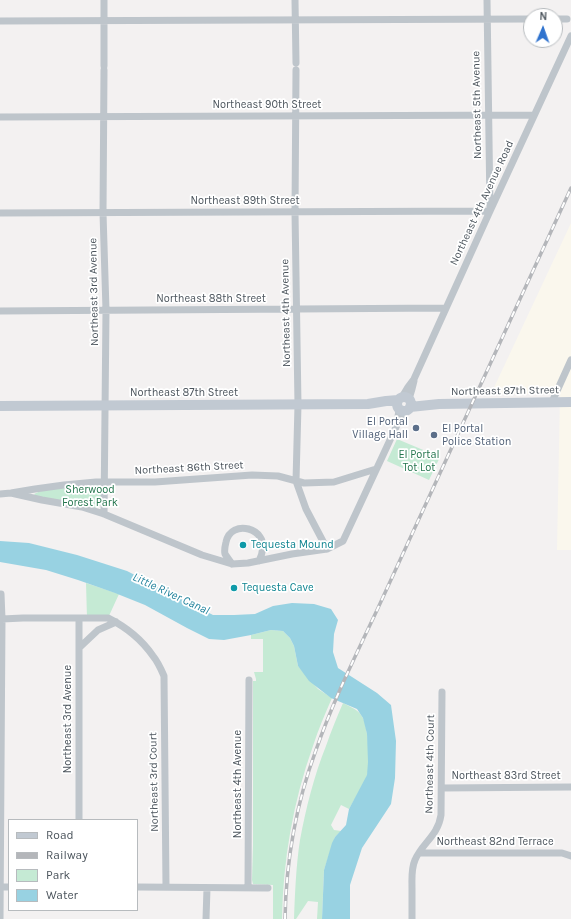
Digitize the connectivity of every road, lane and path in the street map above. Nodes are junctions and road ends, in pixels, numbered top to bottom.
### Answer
1 (104, 0) edge
2 (296, 0) edge
3 (487, 0) edge
4 (487, 19) junction
5 (523, 19) edge
6 (563, 19) edge
7 (567, 19) dead end
8 (296, 20) junction
9 (0, 21) edge
10 (104, 21) junction
11 (571, 36) edge
12 (488, 115) junction
13 (534, 115) junction
14 (104, 116) junction
15 (296, 116) junction
16 (0, 117) edge
17 (490, 211) junction
18 (295, 212) junction
19 (0, 213) edge
20 (103, 213) junction
21 (446, 308) junction
22 (297, 309) junction
23 (106, 310) junction
24 (0, 311) edge
25 (571, 360) edge
26 (552, 402) junction
27 (571, 402) edge
28 (404, 404) junction
29 (298, 405) junction
30 (0, 406) edge
31 (105, 406) junction
32 (376, 469) junction
33 (296, 481) junction
34 (105, 482) junction
35 (11, 493) junction
36 (0, 494) edge
37 (104, 514) junction
38 (328, 549) junction
39 (259, 561) junction
40 (232, 564) junction
41 (1, 594) dead end
42 (79, 618) junction
43 (2, 619) junction
44 (116, 622) junction
45 (80, 647) junction
46 (249, 680) dead end
47 (442, 692) dead end
48 (571, 787) edge
49 (442, 788) junction
50 (79, 819) edge
51 (419, 853) junction
52 (571, 856) edge
53 (0, 887) edge
54 (138, 887) edge
55 (166, 888) junction
56 (207, 888) junction
57 (248, 888) junction
58 (268, 888) dead end
59 (0, 919) edge
60 (206, 919) edge
61 (412, 919) edge

1 - 10 street, Northeast 3rd Avenue
2 - 8 street, Northeast 4th Avenue
3 - 4 street, Northeast 5th Avenue
4 - 5 street
4 - 8 street
4 - 12 street, Northeast 5th Avenue
6 - 7 street
8 - 10 street
8 - 15 street, Northeast 4th Avenue
9 - 10 street
10 - 14 street, Northeast 3rd Avenue
11 - 13 street, Northeast 4th Avenue Road
12 - 13 street, Northeast 90th Street
12 - 15 street, Northeast 90th Street
12 - 17 street, Northeast 5th Avenue
13 - 17 street, Northeast 4th Avenue Road
14 - 15 street, Northeast 90th Street
14 - 16 street, Northeast 90th Street
14 - 20 street, Northeast 3rd Avenue
15 - 18 street, Northeast 4th Avenue
17 - 18 street, Northeast 89th Street
17 - 21 street, Northeast 4th Avenue Road
18 - 20 street, Northeast 89th Street
18 - 22 street, Northeast 4th Avenue
19 - 20 street, Northeast 89th Street
20 - 23 street, Northeast 3rd Avenue
21 - 22 street, Northeast 88th Street
21 - 28 street, Northeast 4th Avenue Road
22 - 23 street, Northeast 88th Street
22 - 29 street, Northeast 4th Avenue
23 - 24 street, Northeast 88th Street
23 - 31 street, Northeast 3rd Avenue
25 - 26 street
26 - 27 street, Northeast 87th Street
26 - 28 street, Northeast 87th Street
28 - 29 street, Northeast 87th Street
28 - 32 street, Northeast 4th Avenue Road
29 - 31 street, Northeast 87th Street
29 - 33 street, Northeast 4th Avenue
30 - 31 street, Northeast 87th Street
31 - 34 street, Northeast 3rd Avenue
32 - 33 street, Northeast 86th Street
32 - 38 street, Northeast 4th Avenue Road
33 - 34 street, Northeast 86th Street
33 - 38 street, Northeast 4th Avenue
34 - 35 street, Northeast 86th Street
34 - 37 street, Northeast 3rd Avenue
35 - 36 street, Northeast 86th Street
35 - 37 street
37 - 40 street
38 - 39 street
39 - 40 street
39 - 40 street
41 - 43 street
42 - 43 street
42 - 44 street
42 - 45 street, Northeast 3rd Avenue
43 - 53 street
44 - 45 street
44 - 55 street, Northeast 3rd Court
45 - 50 street, Northeast 3rd Avenue
46 - 57 street, Northeast 4th Avenue
47 - 49 street, Northeast 4th Court
48 - 49 street, Northeast 83rd Street
49 - 51 street, Northeast 4th Court
51 - 52 street, Northeast 82nd Terrace
51 - 61 street, Northeast 4th Court
53 - 59 street
54 - 55 street
55 - 56 street
56 - 57 street
56 - 60 street
57 - 58 street

